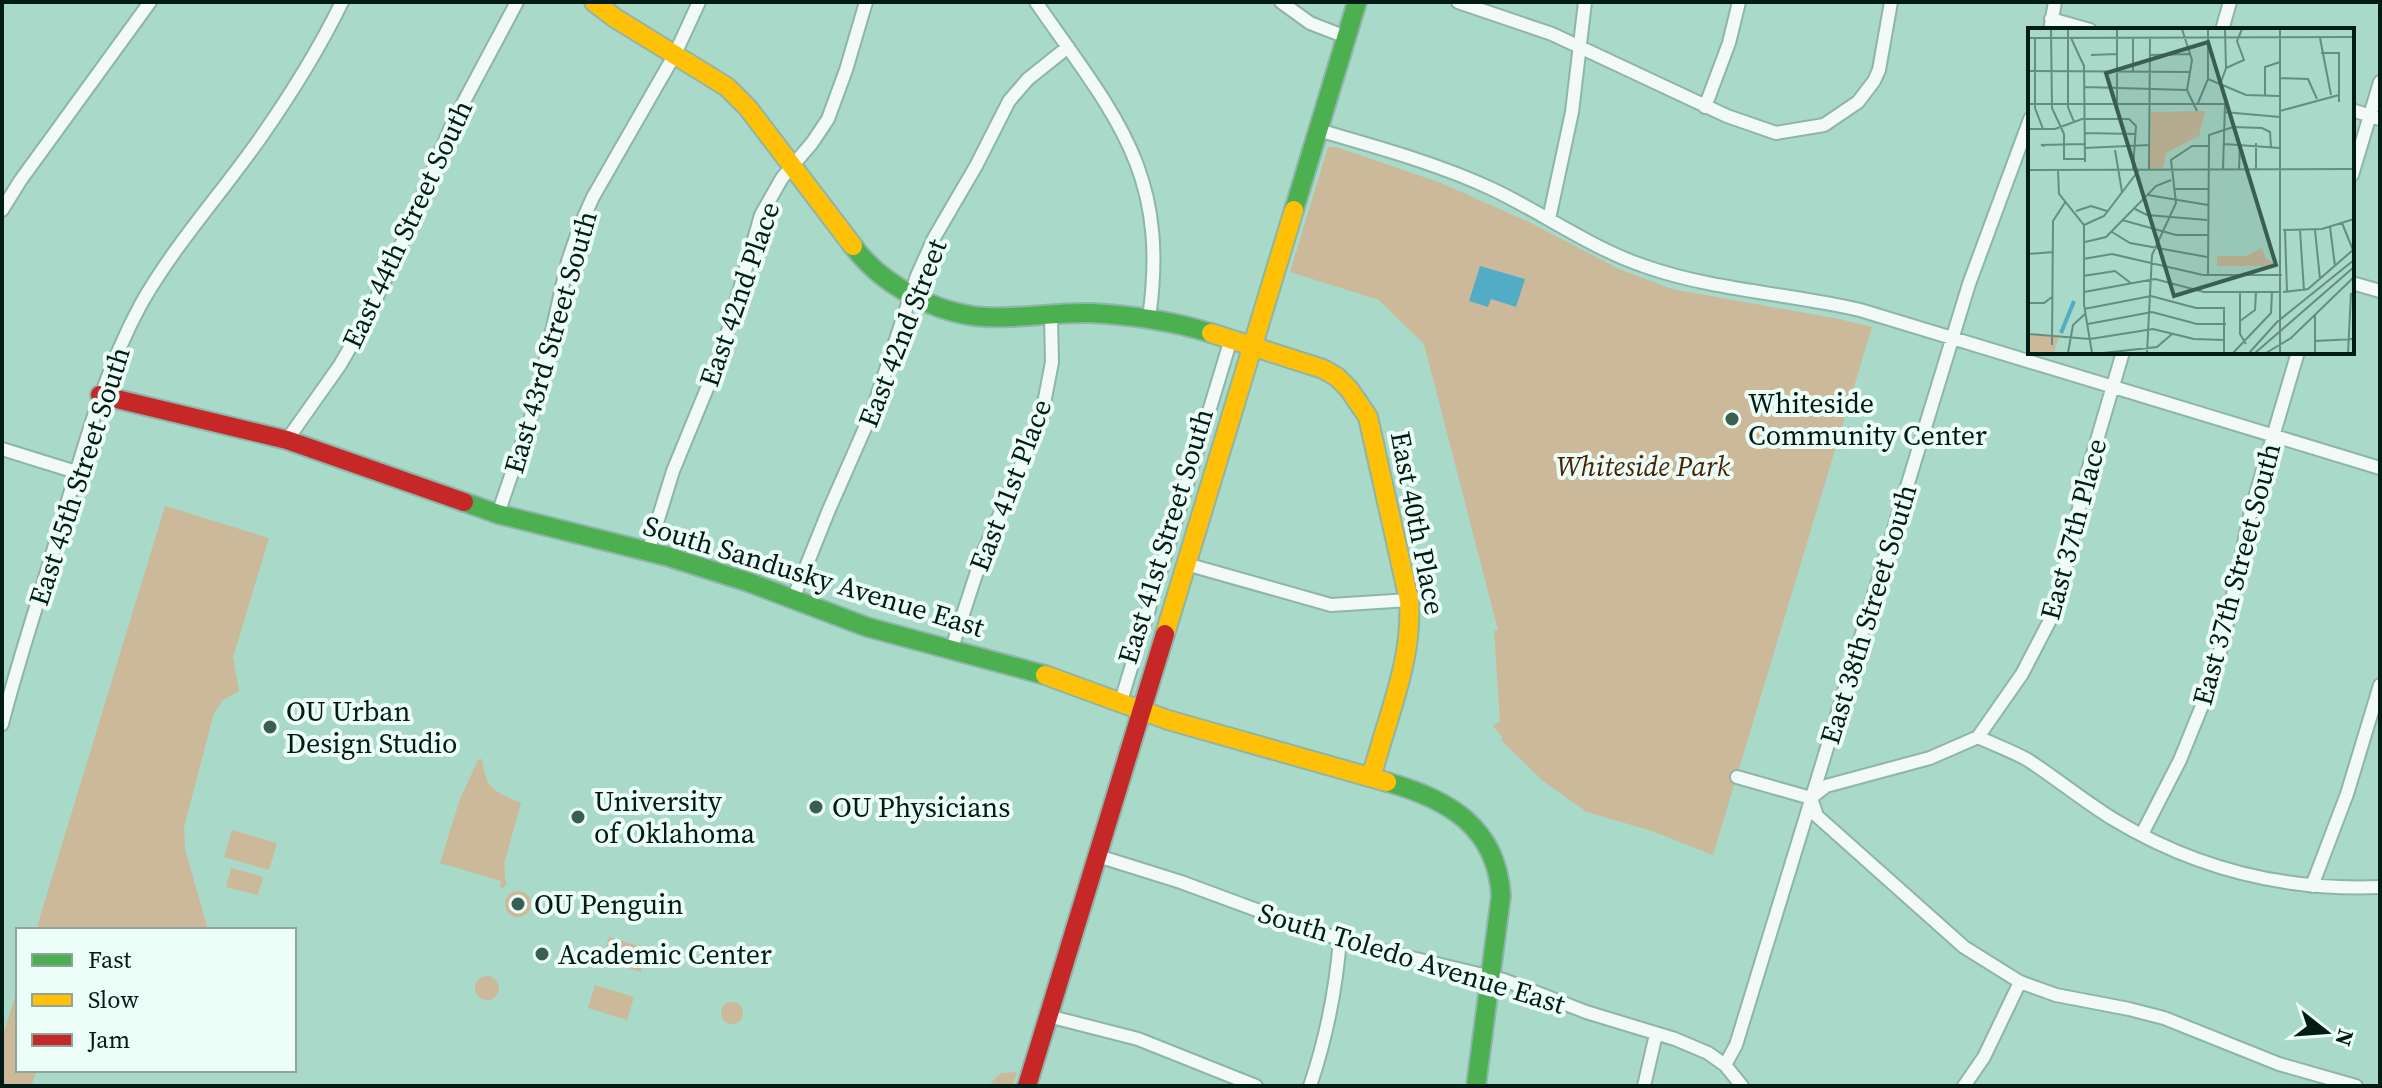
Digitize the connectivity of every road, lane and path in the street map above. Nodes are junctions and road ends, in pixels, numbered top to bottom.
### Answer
1 (150, 2) edge
2 (342, 2) edge
3 (517, 2) edge
4 (594, 2) edge
5 (699, 2) edge
6 (866, 2) edge
7 (1036, 2) edge
8 (1281, 2) edge
9 (1357, 2) edge
10 (1458, 2) edge
11 (1585, 2) edge
12 (1739, 2) edge
13 (1891, 2) edge
14 (2055, 2) edge
15 (2230, 2) edge
16 (2050, 24) edge
17 (2077, 28) edge
18 (2223, 28) edge
19 (1346, 37) junction
20 (1068, 47) junction
21 (1579, 48) junction
22 (675, 54) junction
23 (2380, 82) edge
24 (1705, 107) junction
25 (2354, 111) edge
26 (2375, 117) edge
27 (2028, 124) edge
28 (1318, 130) junction
29 (794, 166) junction
30 (2354, 170) edge
31 (2, 210) edge
32 (1549, 219) junction
33 (2354, 284) edge
34 (2380, 291) edge
35 (911, 295) junction
36 (1051, 315) junction
37 (1149, 318) junction
38 (1231, 339) junction
39 (1952, 339) junction
40 (1253, 346) junction
41 (2122, 354) edge
42 (2297, 354) edge
43 (2112, 387) junction
44 (100, 395) junction
45 (2272, 435) junction
46 (287, 440) junction
47 (2, 449) edge
48 (2380, 468) edge
49 (76, 472) junction
50 (498, 514) junction
51 (648, 552) junction
52 (1186, 564) junction
53 (793, 599) junction
54 (1409, 600) junction
55 (951, 651) junction
56 (2380, 685) edge
57 (1121, 701) junction
58 (1142, 710) junction
59 (2, 724) edge
60 (1978, 737) junction
61 (1372, 775) junction
62 (1737, 777) dead end
63 (1811, 798) junction
64 (2142, 834) junction
65 (1098, 856) junction
66 (2312, 886) junction
67 (2380, 887) edge
68 (1340, 939) junction
69 (1491, 977) junction
70 (2020, 982) junction
71 (1048, 1016) junction
72 (1656, 1034) junction
73 (1725, 1065) junction
74 (1027, 1086) edge
75 (1256, 1086) edge
76 (1310, 1086) edge
77 (1476, 1086) edge
78 (1644, 1086) edge
79 (1742, 1086) edge
80 (1964, 1086) edge
81 (2356, 1086) edge

1 - 31 street
2 - 44 street, East 45th Street South
3 - 46 street, East 44th Street South
4 - 22 street, East 40th Place
5 - 22 street, East 43rd Street South
6 - 29 street, East 42nd Place
7 - 20 street
8 - 19 street
9 - 19 street, East 41st Street South
10 - 21 street
11 - 21 street
12 - 24 street
13 - 24 street
14 - 16 street
15 - 18 street
16 - 17 street
19 - 28 street, East 41st Street South
20 - 35 street, East 42nd Street
20 - 37 street
21 - 24 street
21 - 32 street
22 - 29 street, East 40th Place
22 - 50 street, East 43rd Street South
23 - 26 street
25 - 26 street
26 - 30 street
27 - 39 street, East 38th Street South
28 - 32 street
28 - 40 street, East 41st Street South
29 - 35 street, East 40th Place
29 - 51 street, East 42nd Place
32 - 39 street
33 - 34 street
35 - 36 street, East 40th Place
35 - 53 street, East 42nd Street
36 - 37 street, East 40th Place
36 - 55 street, East 41st Place
37 - 38 street, East 40th Place
38 - 40 street, East 40th Place
38 - 57 street, East 41st Street South
39 - 43 street
39 - 63 street, East 38th Street South
40 - 52 street, East 41st Street South
40 - 54 street, East 40th Place
41 - 43 street, East 37th Place
42 - 45 street, East 37th Street South
43 - 45 street
43 - 60 street, East 37th Place
44 - 46 street, South Sandusky Avenue East
44 - 49 street, East 45th Street South
45 - 48 street
45 - 64 street, East 37th Street South
46 - 50 street, South Sandusky Avenue East
47 - 49 street
49 - 59 street, East 45th Street South
50 - 51 street, South Sandusky Avenue East
51 - 53 street, South Sandusky Avenue East
52 - 54 street
52 - 58 street, East 41st Street South
53 - 55 street, South Sandusky Avenue East
54 - 61 street, East 40th Place
55 - 57 street, South Sandusky Avenue East
56 - 66 street
57 - 58 street, South Sandusky Avenue East
58 - 61 street, South Sandusky Avenue East
58 - 65 street, East 41st Street South
60 - 63 street
60 - 64 street
61 - 69 street, South Sandusky Avenue East
62 - 63 street
63 - 70 street
63 - 73 street, East 38th Street South
64 - 66 street
65 - 68 street, South Toledo Avenue East
65 - 71 street, East 41st Street South
66 - 67 street
68 - 69 street, South Toledo Avenue East
68 - 76 street
69 - 72 street, South Toledo Avenue East
69 - 77 street, South Sandusky Avenue East
70 - 80 street
70 - 81 street
71 - 74 street, East 41st Street South
71 - 75 street
72 - 73 street, South Toledo Avenue East
72 - 78 street
73 - 79 street

